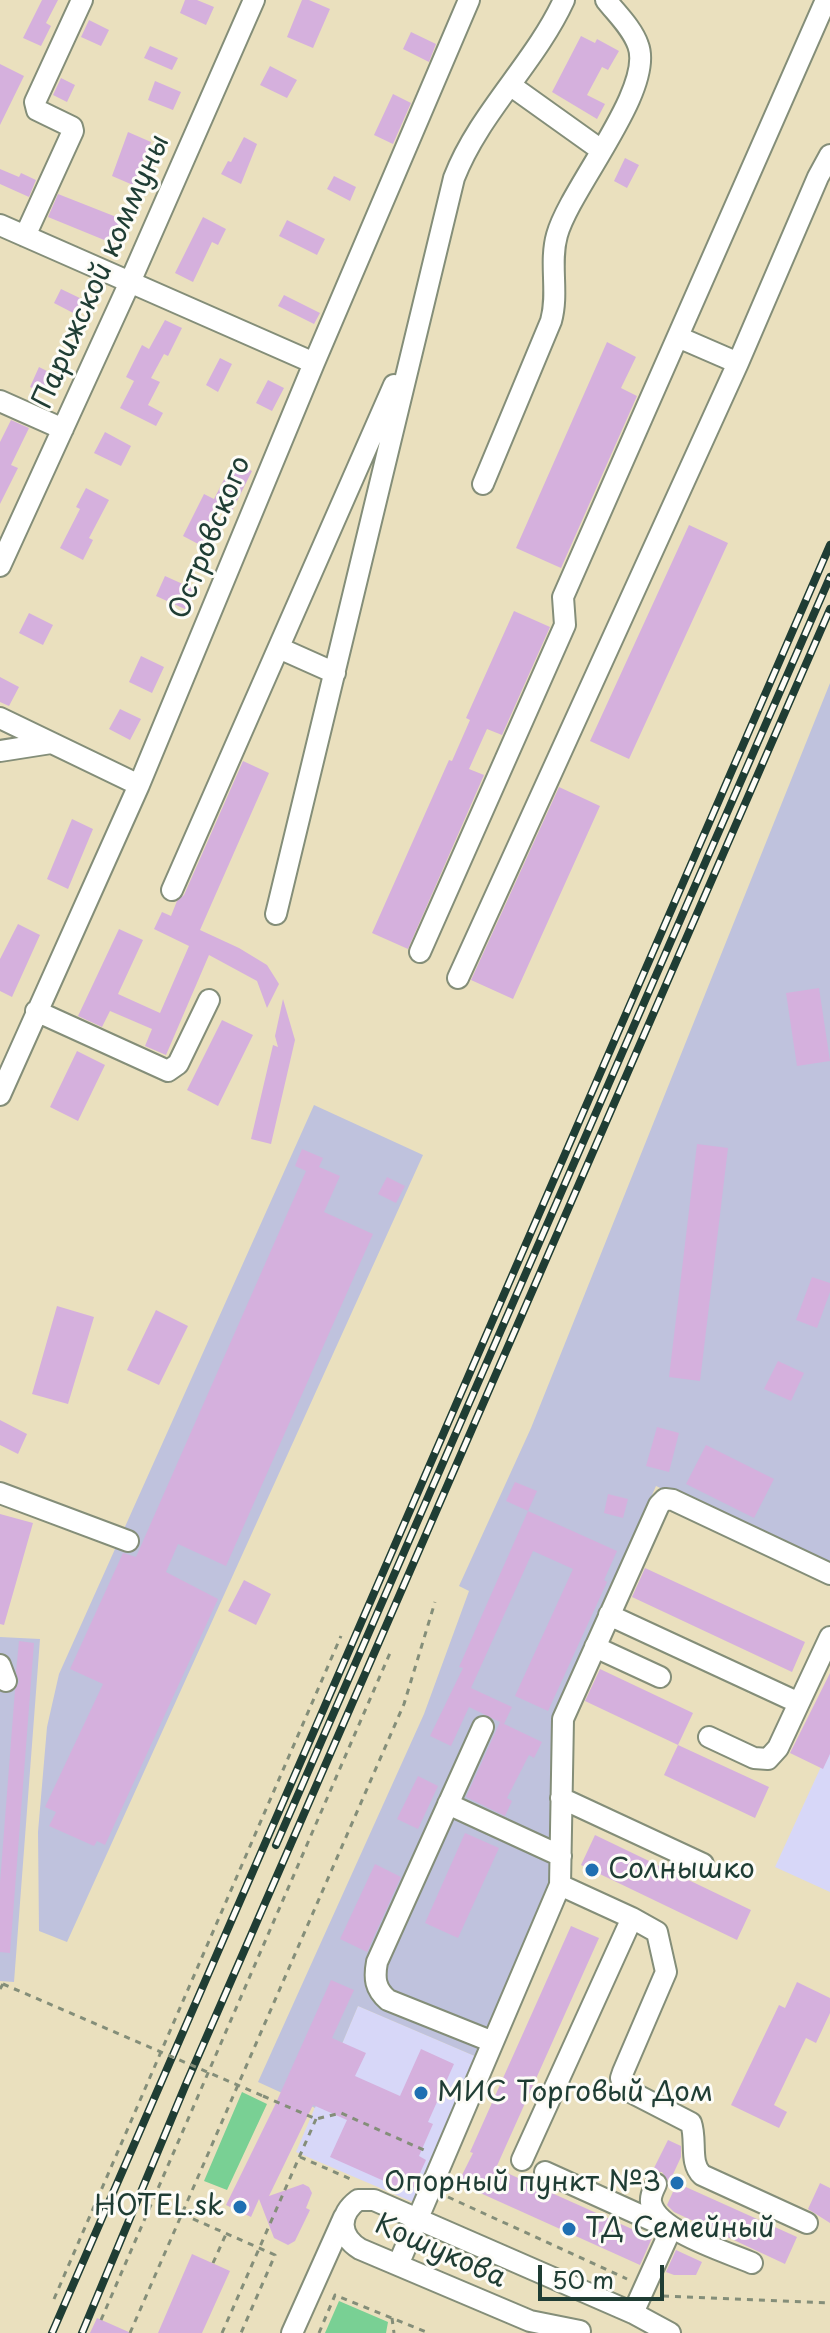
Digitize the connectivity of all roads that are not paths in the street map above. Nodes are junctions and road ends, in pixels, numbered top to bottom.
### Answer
1 (82, 0) edge
2 (254, 0) edge
3 (469, 0) edge
4 (564, 0) edge
5 (606, 0) edge
6 (826, 0) edge
7 (510, 85) junction
8 (601, 150) junction
9 (830, 155) edge
10 (0, 225) edge
11 (25, 236) junction
12 (130, 282) junction
13 (416, 337) junction
14 (678, 337) junction
15 (314, 363) junction
16 (738, 363) junction
17 (0, 401) edge
18 (63, 429) junction
19 (483, 484) dead end
20 (0, 566) edge
21 (279, 648) junction
22 (335, 673) junction
23 (0, 718) edge
24 (51, 743) junction
25 (0, 751) edge
26 (139, 785) junction
27 (172, 890) dead end
28 (276, 914) dead end
29 (420, 952) dead end
30 (458, 978) dead end
31 (209, 1000) dead end
32 (36, 1011) junction
33 (0, 1095) edge
34 (0, 1493) edge
35 (128, 1541) dead end
36 (830, 1574) edge
37 (609, 1615) junction
38 (830, 1637) edge
39 (595, 1647) junction
40 (660, 1677) dead end
41 (799, 1703) junction
42 (483, 1727) dead end
43 (709, 1737) dead end
44 (561, 1798) junction
45 (448, 1804) junction
46 (561, 1856) junction
47 (703, 1864) dead end
48 (560, 1885) junction
49 (632, 1918) junction
50 (493, 2042) junction
51 (522, 2160) dead end
52 (545, 2172) dead end
53 (656, 2184) dead end
54 (345, 2214) junction
55 (418, 2219) junction
56 (807, 2223) dead end
57 (671, 2229) junction
58 (752, 2263) dead end
59 (398, 2265) junction
60 (633, 2313) junction
61 (516, 2315) junction
62 (575, 2332) edge
63 (292, 2333) edge
64 (529, 2333) edge
65 (601, 2333) edge
66 (670, 2333) edge

1 - 11 street
2 - 12 street, Парижской коммуны
3 - 15 street, Островского
4 - 7 street
5 - 8 street
6 - 14 street
7 - 8 street
7 - 13 street
8 - 19 street
9 - 16 street
10 - 11 street
11 - 12 street
12 - 15 street
12 - 18 street, Парижской коммуны
13 - 21 street
13 - 22 street
14 - 16 street
14 - 29 street
15 - 26 street, Островского
16 - 30 street
17 - 18 street
18 - 20 street, Парижской коммуны
21 - 22 street
21 - 27 street
22 - 28 street
23 - 24 street
24 - 25 street
24 - 26 street
26 - 32 street, Островского
31 - 32 street
32 - 33 street, Островского
34 - 35 street
36 - 37 street
37 - 39 street
37 - 41 street
38 - 41 street
39 - 40 street
39 - 44 street
41 - 43 street
42 - 45 street
44 - 46 street
44 - 47 street
45 - 46 street
45 - 50 street
46 - 48 street
48 - 49 street
48 - 50 street
49 - 51 street
49 - 56 street
50 - 55 street
52 - 57 street
53 - 57 street
54 - 55 street, Кошукова
54 - 59 street, Кошукова
54 - 63 street
55 - 59 street
55 - 60 street, Кошукова
57 - 58 street
57 - 60 street
59 - 61 street, Кошукова
60 - 66 street, Кошукова
61 - 62 street, Кошукова
61 - 64 street
62 - 65 street

